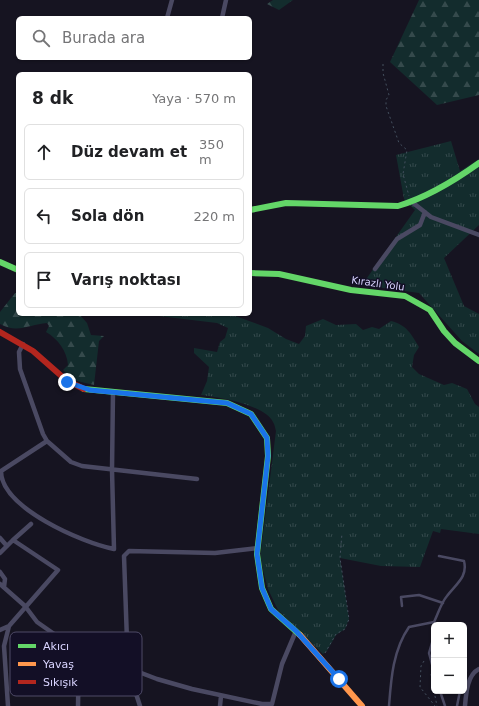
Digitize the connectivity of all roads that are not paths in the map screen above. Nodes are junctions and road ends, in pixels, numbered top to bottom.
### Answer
1 (172, 0) edge
2 (226, 0) edge
3 (168, 16) edge
4 (222, 16) edge
5 (479, 163) edge
6 (412, 202) junction
7 (252, 209) edge
8 (425, 212) junction
9 (479, 235) edge
10 (0, 262) edge
11 (16, 269) edge
12 (375, 269) dead end
13 (252, 272) edge
14 (0, 332) edge
15 (23, 344) junction
16 (479, 361) edge
17 (114, 392) junction
18 (47, 441) junction
19 (112, 470) junction
20 (197, 479) dead end
21 (31, 524) dead end
22 (0, 538) edge
23 (13, 540) junction
24 (7, 546) junction
25 (258, 548) junction
26 (0, 553) edge
27 (439, 556) dead end
28 (0, 572) edge
29 (2, 586) edge
30 (443, 603) junction
31 (25, 606) junction
32 (402, 606) dead end
33 (434, 622) edge
34 (431, 623) edge
35 (9, 626) junction
36 (0, 630) edge
37 (296, 631) junction
38 (51, 632) edge
39 (126, 632) edge
40 (431, 646) edge
41 (431, 661) edge
42 (479, 669) edge
43 (142, 675) edge
44 (441, 694) edge
45 (459, 694) edge
46 (78, 696) edge
47 (137, 696) edge
48 (221, 696) junction
49 (8, 706) edge
50 (78, 706) edge
51 (140, 706) edge
52 (220, 706) edge
53 (362, 706) edge
54 (389, 706) edge
55 (445, 706) edge
56 (457, 706) edge
57 (465, 706) edge

1 - 3 street
2 - 4 street
5 - 6 street
6 - 7 street
6 - 8 street
8 - 9 street
8 - 12 street
10 - 11 street
13 - 16 street, Kırazlı Yolu
14 - 15 street
15 - 17 street
15 - 18 street
17 - 19 street
17 - 25 street
18 - 19 street
18 - 19 street
19 - 20 street
21 - 23 street
22 - 24 street
23 - 24 street
23 - 31 street
24 - 26 street
25 - 37 street
25 - 39 street
27 - 30 lane
28 - 29 street
29 - 31 street
30 - 32 lane
30 - 33 lane
31 - 35 street
31 - 38 street
34 - 54 lane
35 - 36 street
35 - 49 street
37 - 48 street
37 - 53 street
40 - 41 lane
42 - 57 street
43 - 48 street
44 - 55 lane
45 - 56 lane
46 - 50 street
47 - 51 street
48 - 52 street

